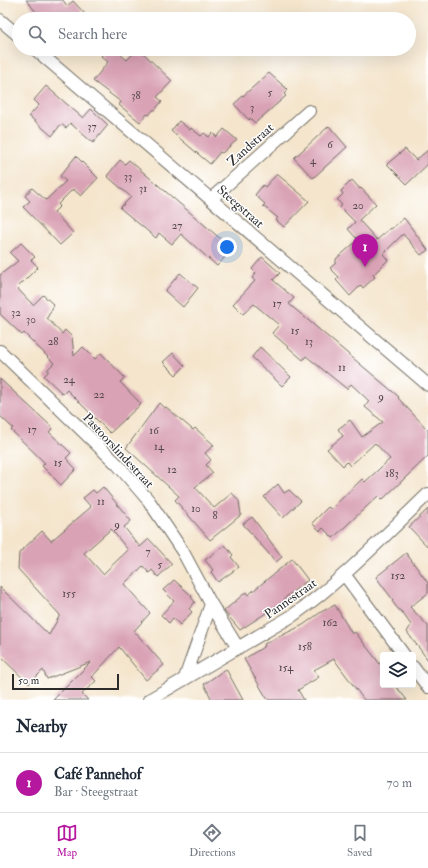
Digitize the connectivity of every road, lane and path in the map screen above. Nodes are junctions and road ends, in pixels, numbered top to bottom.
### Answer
1 (0, 20) edge
2 (12, 30) edge
3 (43, 56) edge
4 (309, 110) dead end
5 (211, 199) junction
6 (0, 351) edge
7 (428, 384) edge
8 (428, 494) edge
9 (344, 574) junction
10 (211, 604) junction
11 (238, 648) junction
12 (402, 652) edge
13 (416, 671) edge
14 (185, 678) junction
15 (428, 687) edge
16 (149, 700) edge

1 - 2 street
3 - 5 street, Steegstraat
4 - 5 street, Zandstraat
5 - 7 street, Steegstraat
6 - 10 street, Pastoorslindestraat
8 - 9 street, Pannestraat
9 - 11 street, Pannestraat
9 - 12 street
10 - 11 street, Pastoorslindestraat
10 - 14 street
11 - 14 street, Pannestraat
13 - 15 street
14 - 16 street, Pannestraat

